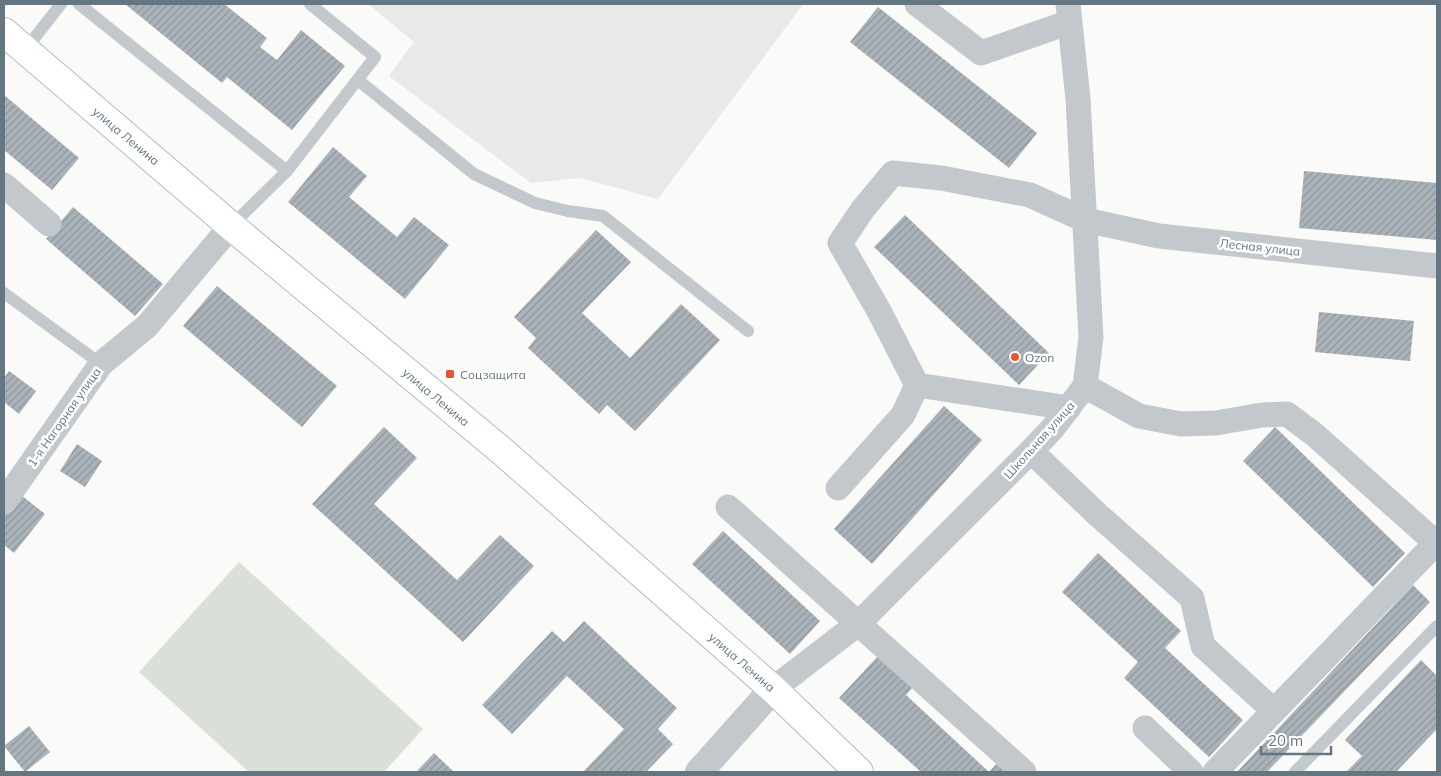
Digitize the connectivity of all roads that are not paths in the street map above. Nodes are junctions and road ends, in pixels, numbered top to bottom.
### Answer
1 (61, 4) edge
2 (79, 4) edge
3 (310, 4) edge
4 (916, 4) edge
5 (1069, 13) edge
6 (10, 41) edge
7 (358, 80) junction
8 (287, 171) junction
9 (4, 185) edge
10 (1084, 220) junction
11 (49, 224) dead end
12 (231, 226) junction
13 (1437, 266) edge
14 (4, 293) edge
15 (748, 331) dead end
16 (101, 364) junction
17 (916, 384) junction
18 (1086, 386) junction
19 (1069, 408) junction
20 (1031, 451) junction
21 (838, 488) dead end
22 (4, 502) edge
23 (728, 507) dead end
24 (859, 623) junction
25 (1437, 626) edge
26 (773, 689) junction
27 (1273, 710) junction
28 (1145, 728) dead end
29 (699, 772) edge
30 (859, 772) edge
31 (1024, 772) edge
32 (1191, 772) edge
33 (1215, 772) edge
34 (1295, 772) edge

1 - 6 lane
2 - 8 lane
3 - 7 lane
4 - 5 street
5 - 10 street
6 - 12 main road, улица Ленина
7 - 8 lane
7 - 15 lane
8 - 12 lane
9 - 11 street
10 - 13 street, Лесная улица
10 - 17 street, Лесная улица
10 - 18 street
12 - 16 street, 1-я Нагорная улица
12 - 26 main road, улица Ленина
14 - 16 lane
16 - 22 street, 1-я Нагорная улица
17 - 19 street
17 - 21 street
18 - 19 street, Школьная улица
18 - 27 street
19 - 20 street, Школьная улица
20 - 24 street, Школьная улица
20 - 27 street
23 - 24 street
24 - 26 street, Школьная улица
24 - 31 street
25 - 34 lane
26 - 29 street
26 - 30 main road, улица Ленина
27 - 33 street
28 - 32 street

